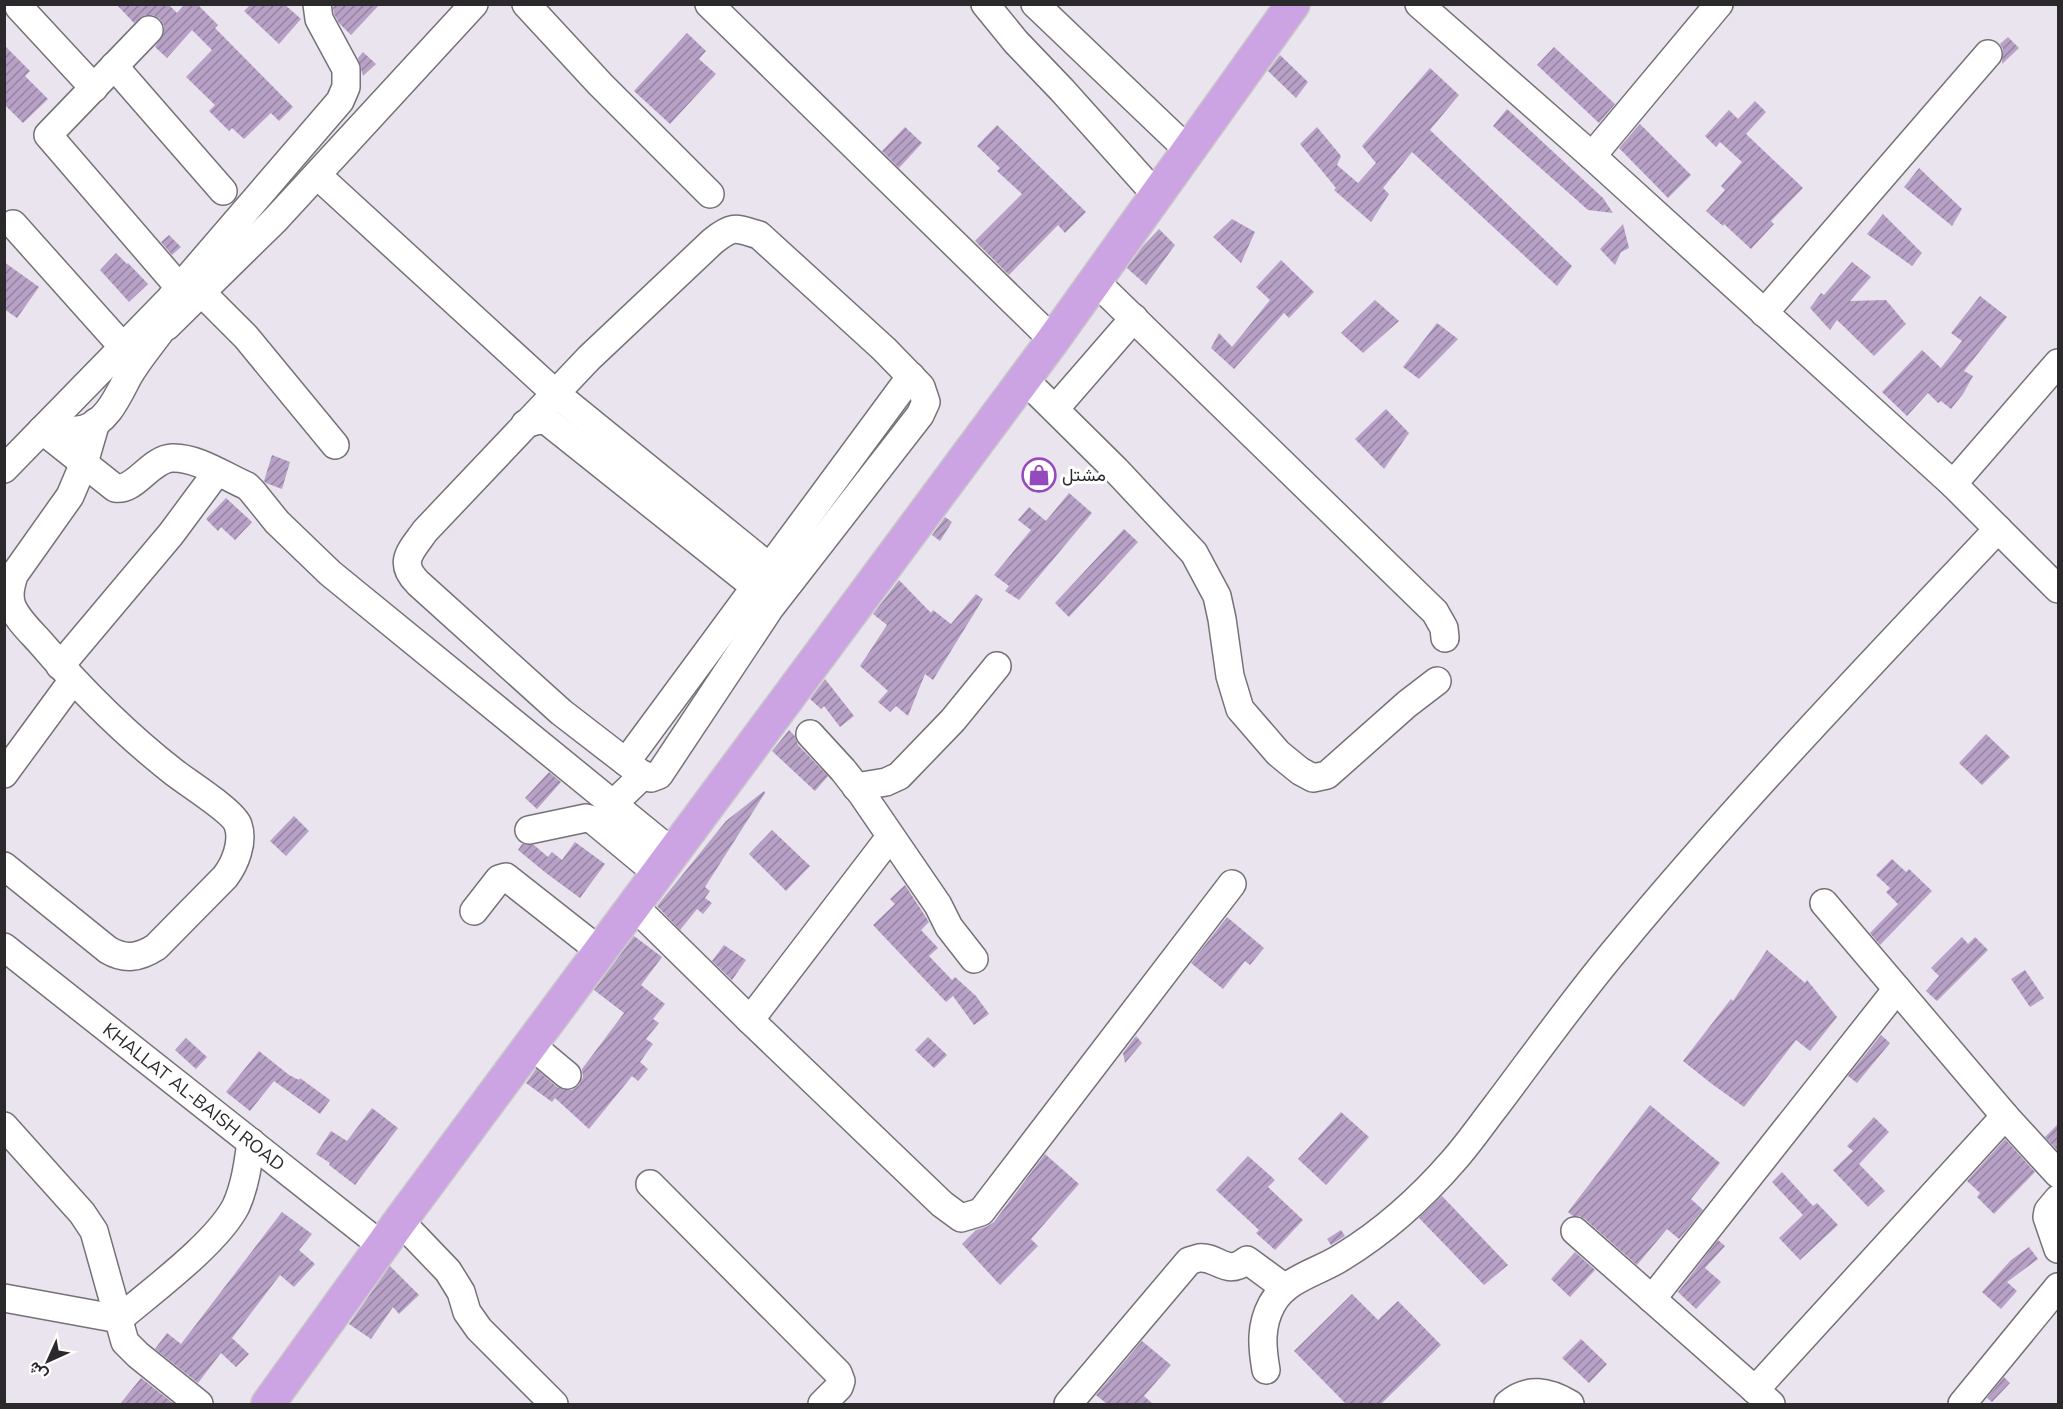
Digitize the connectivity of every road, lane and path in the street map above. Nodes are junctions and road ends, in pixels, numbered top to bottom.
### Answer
1 (317, 4) edge
2 (474, 4) edge
3 (526, 4) edge
4 (709, 4) edge
5 (985, 4) edge
6 (1035, 4) edge
7 (1293, 4) edge
8 (1419, 4) edge
9 (1719, 4) edge
10 (13, 10) edge
11 (149, 30) dead end
12 (1988, 54) dead end
13 (114, 66) junction
14 (94, 88) junction
15 (1189, 151) junction
16 (1592, 156) junction
17 (317, 176) junction
18 (223, 191) dead end
19 (710, 194) dead end
20 (1157, 196) junction
21 (13, 224) dead end
22 (1095, 281) junction
23 (189, 286) junction
24 (1764, 313) junction
25 (1134, 318) junction
26 (160, 332) junction
27 (1053, 340) junction
28 (127, 343) junction
29 (2058, 363) edge
30 (1024, 379) junction
31 (555, 393) junction
32 (1055, 409) junction
33 (96, 422) junction
34 (525, 424) junction
35 (42, 430) junction
36 (335, 445) dead end
37 (7, 460) edge
38 (84, 463) junction
39 (217, 472) junction
40 (1953, 484) junction
41 (1998, 529) junction
42 (772, 585) junction
43 (2058, 589) edge
44 (1445, 638) dead end
45 (997, 666) dead end
46 (67, 673) junction
47 (1437, 681) dead end
48 (810, 734) dead end
49 (633, 767) junction
50 (4, 774) edge
51 (856, 787) junction
52 (614, 804) junction
53 (529, 830) dead end
54 (890, 837) junction
55 (665, 864) junction
56 (4, 866) edge
57 (1232, 884) dead end
58 (1824, 903) dead end
59 (634, 906) junction
60 (474, 911) dead end
61 (4, 947) edge
62 (600, 951) junction
63 (974, 959) dead end
64 (1897, 989) junction
65 (750, 1020) junction
66 (531, 1045) junction
67 (567, 1075) dead end
68 (2005, 1116) junction
69 (4, 1126) edge
70 (251, 1142) junction
71 (2058, 1174) edge
72 (650, 1184) dead end
73 (2058, 1199) edge
74 (1575, 1232) dead end
75 (391, 1233) junction
76 (2058, 1250) edge
77 (2058, 1287) edge
78 (1285, 1288) junction
79 (4, 1298) edge
80 (1652, 1299) junction
81 (119, 1320) junction
82 (1266, 1370) dead end
83 (1763, 1397) edge
84 (200, 1404) edge
85 (268, 1404) edge
86 (554, 1404) edge
87 (822, 1404) edge
88 (1068, 1404) edge
89 (1508, 1404) edge
90 (1570, 1404) edge
91 (1962, 1404) edge

1 - 23 street
2 - 17 street
3 - 19 street
4 - 27 street
5 - 20 street
6 - 15 street
7 - 15 main road
8 - 16 street
9 - 16 street
10 - 14 street
11 - 13 street
12 - 24 street
13 - 14 street
13 - 18 street
14 - 23 street
15 - 20 main road
16 - 24 street
17 - 23 street
17 - 31 street
20 - 22 main road
21 - 28 street
22 - 25 street
22 - 27 main road
23 - 26 street
23 - 28 street
23 - 36 street
24 - 40 street
25 - 32 street
25 - 44 street
26 - 28 street
26 - 33 street
27 - 30 main road
28 - 35 street
29 - 40 street
30 - 32 street
30 - 55 main road
31 - 34 street
31 - 42 street
31 - 42 street
32 - 47 street
33 - 35 street
33 - 38 street
34 - 42 street
34 - 49 street
35 - 37 street
35 - 38 street
38 - 39 street
38 - 46 street
39 - 46 street
39 - 52 street
40 - 41 street
41 - 43 street
41 - 78 street
42 - 49 street
45 - 51 street
46 - 50 street
46 - 56 street
48 - 51 street
49 - 52 street
51 - 54 street
52 - 55 street
53 - 55 street
54 - 63 street
54 - 65 street
55 - 59 main road
57 - 65 street
58 - 64 street
59 - 62 main road
59 - 65 street
60 - 62 street
61 - 70 street, KHALLAT AL-BAISH ROAD
62 - 66 main road
64 - 68 street
64 - 80 street
66 - 67 street
66 - 75 main road
68 - 71 street
68 - 83 street
69 - 81 street
70 - 75 street, KHALLAT AL-BAISH ROAD
70 - 81 street
72 - 87 street
73 - 76 street
74 - 80 street
75 - 85 main road
75 - 86 street, KHALLAT AL-BAISH ROAD
77 - 91 street
78 - 82 street
78 - 88 street
79 - 81 street
80 - 83 street
81 - 84 street
89 - 90 street

